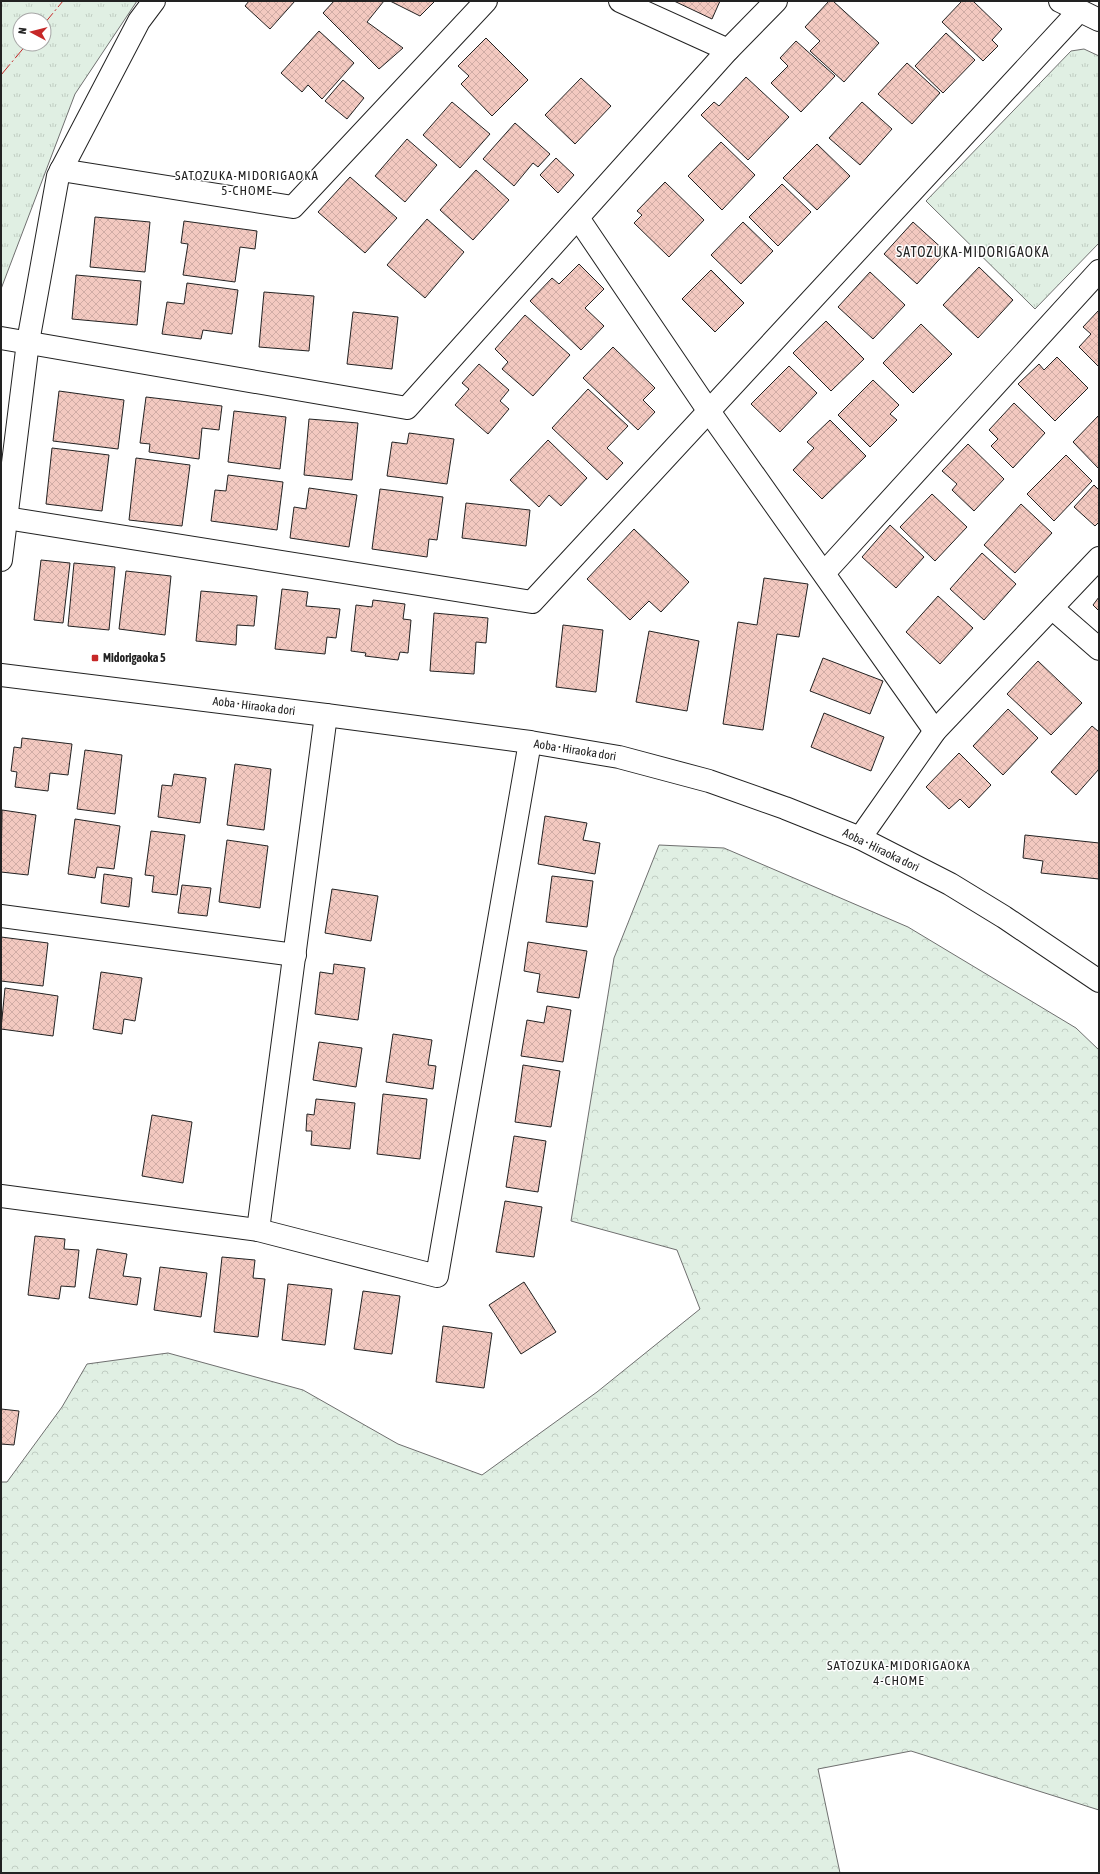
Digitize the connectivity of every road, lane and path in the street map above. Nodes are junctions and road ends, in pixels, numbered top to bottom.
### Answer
1 (154, 1) edge
2 (486, 1) edge
3 (620, 1) edge
4 (776, 1) edge
5 (1060, 1) edge
6 (1079, 11) junction
7 (1099, 20) edge
8 (728, 50) junction
9 (61, 170) junction
10 (578, 218) junction
11 (1099, 271) edge
12 (1, 338) edge
13 (28, 342) junction
14 (708, 410) junction
15 (6, 518) junction
16 (1099, 558) edge
17 (1, 560) edge
18 (824, 573) junction
19 (1052, 608) junction
20 (1099, 650) edge
21 (1, 675) edge
22 (326, 715) junction
23 (936, 731) junction
24 (530, 742) junction
25 (860, 838) junction
26 (1, 916) edge
27 (295, 955) junction
28 (1099, 981) edge
29 (1, 1196) edge
30 (258, 1230) junction

1 - 9 street
2 - 9 street
3 - 8 street
4 - 8 street
5 - 6 street
6 - 7 street
6 - 14 street
8 - 10 street
9 - 13 street
10 - 13 street
10 - 14 street
11 - 18 street
12 - 13 street
13 - 15 street
14 - 15 street
14 - 18 street
15 - 17 street
16 - 19 street
18 - 23 street
19 - 20 street
19 - 23 street
21 - 22 street, Aoba･Hiraoka dori
22 - 24 street, Aoba･Hiraoka dori
22 - 27 street
23 - 25 street
24 - 25 street, Aoba･Hiraoka dori
24 - 30 street
25 - 28 street, Aoba･Hiraoka dori
26 - 27 street
27 - 30 street
29 - 30 street

